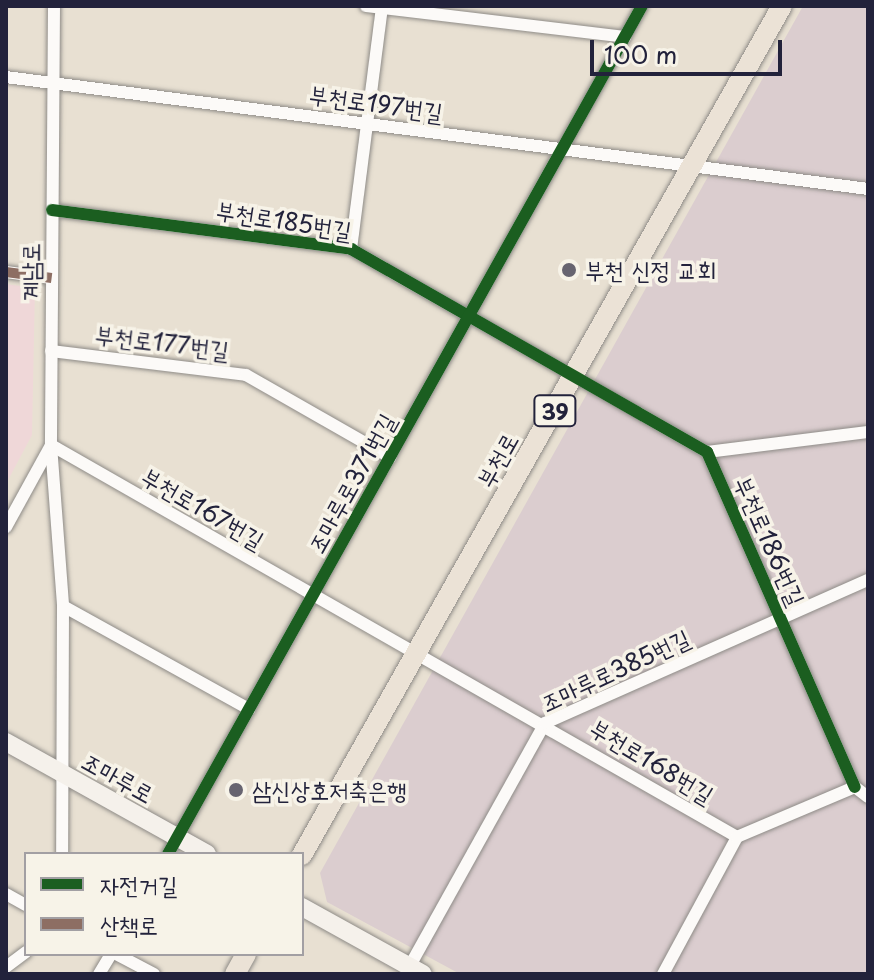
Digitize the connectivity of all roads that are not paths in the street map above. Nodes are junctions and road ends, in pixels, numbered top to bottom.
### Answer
1 (54, 6) edge
2 (366, 6) edge
3 (642, 6) edge
4 (782, 6) edge
5 (382, 7) edge
6 (625, 37) junction
7 (6, 77) edge
8 (53, 83) junction
9 (368, 124) junction
10 (562, 150) junction
11 (692, 168) junction
12 (868, 189) edge
13 (52, 210) junction
14 (351, 249) junction
15 (6, 272) edge
16 (52, 278) junction
17 (469, 316) junction
18 (51, 351) junction
19 (574, 377) junction
20 (868, 432) edge
21 (51, 445) junction
22 (707, 452) junction
23 (390, 457) junction
24 (6, 527) edge
25 (868, 580) edge
26 (312, 596) junction
27 (63, 606) junction
28 (780, 619) junction
29 (418, 654) junction
30 (249, 709) junction
31 (545, 723) junction
32 (6, 742) edge
33 (63, 773) junction
34 (855, 787) junction
35 (868, 797) edge
36 (737, 837) junction
37 (172, 846) edge
38 (62, 852) edge
39 (198, 852) edge
40 (304, 852) edge
41 (6, 894) edge
42 (24, 904) edge
43 (304, 908) edge
44 (24, 954) edge
45 (112, 956) edge
46 (117, 956) edge
47 (245, 956) edge
48 (6, 967) edge
49 (413, 972) edge
50 (99, 974) edge
51 (154, 974) edge
52 (235, 974) edge
53 (663, 974) edge

1 - 8 street, 계남로
2 - 5 street
3 - 6 street, 조마루로371번길
4 - 11 main road, 부천로 / 39
5 - 6 street
5 - 9 street
6 - 10 street, 조마루로371번길
7 - 8 street, 부천로197번길
8 - 9 street, 부천로197번길
8 - 13 street, 계남로
9 - 10 street, 부천로197번길
9 - 14 street
10 - 11 street, 부천로197번길
10 - 17 street, 조마루로371번길
11 - 12 street, 부천로197번길
11 - 19 main road, 부천로 / 39
13 - 14 street, 부천로185번길
13 - 16 street, 계남로
14 - 17 street, 부천로185번길
15 - 16 street
16 - 18 street, 계남로
17 - 19 street, 부천로185번길
17 - 23 street, 조마루로371번길
18 - 21 street, 계남로
18 - 23 street, 부천로177번길
19 - 22 street
19 - 29 main road, 부천로 / 39
20 - 22 street, 부천로186번길
21 - 24 street, 계남로
21 - 26 street, 부천로167번길
21 - 27 street
22 - 28 street, 부천로186번길
23 - 26 street, 조마루로371번길
25 - 28 street, 조마루로385번길
26 - 29 street, 부천로167번길
26 - 30 street, 조마루로371번길
27 - 30 street
27 - 33 street
28 - 31 street, 조마루로385번길
28 - 34 street, 부천로186번길
29 - 31 street, 부천로168번길
29 - 40 main road, 부천로 / 39
30 - 37 street, 조마루로371번길
31 - 36 street, 부천로168번길
31 - 49 street, 조마루로385번길
32 - 33 street, 조마루로
33 - 37 street, 조마루로
33 - 38 street
34 - 35 street
34 - 36 street
36 - 53 street
37 - 39 street, 조마루로
41 - 42 street
43 - 49 street
44 - 48 street
45 - 50 street
46 - 51 street
47 - 52 main road

